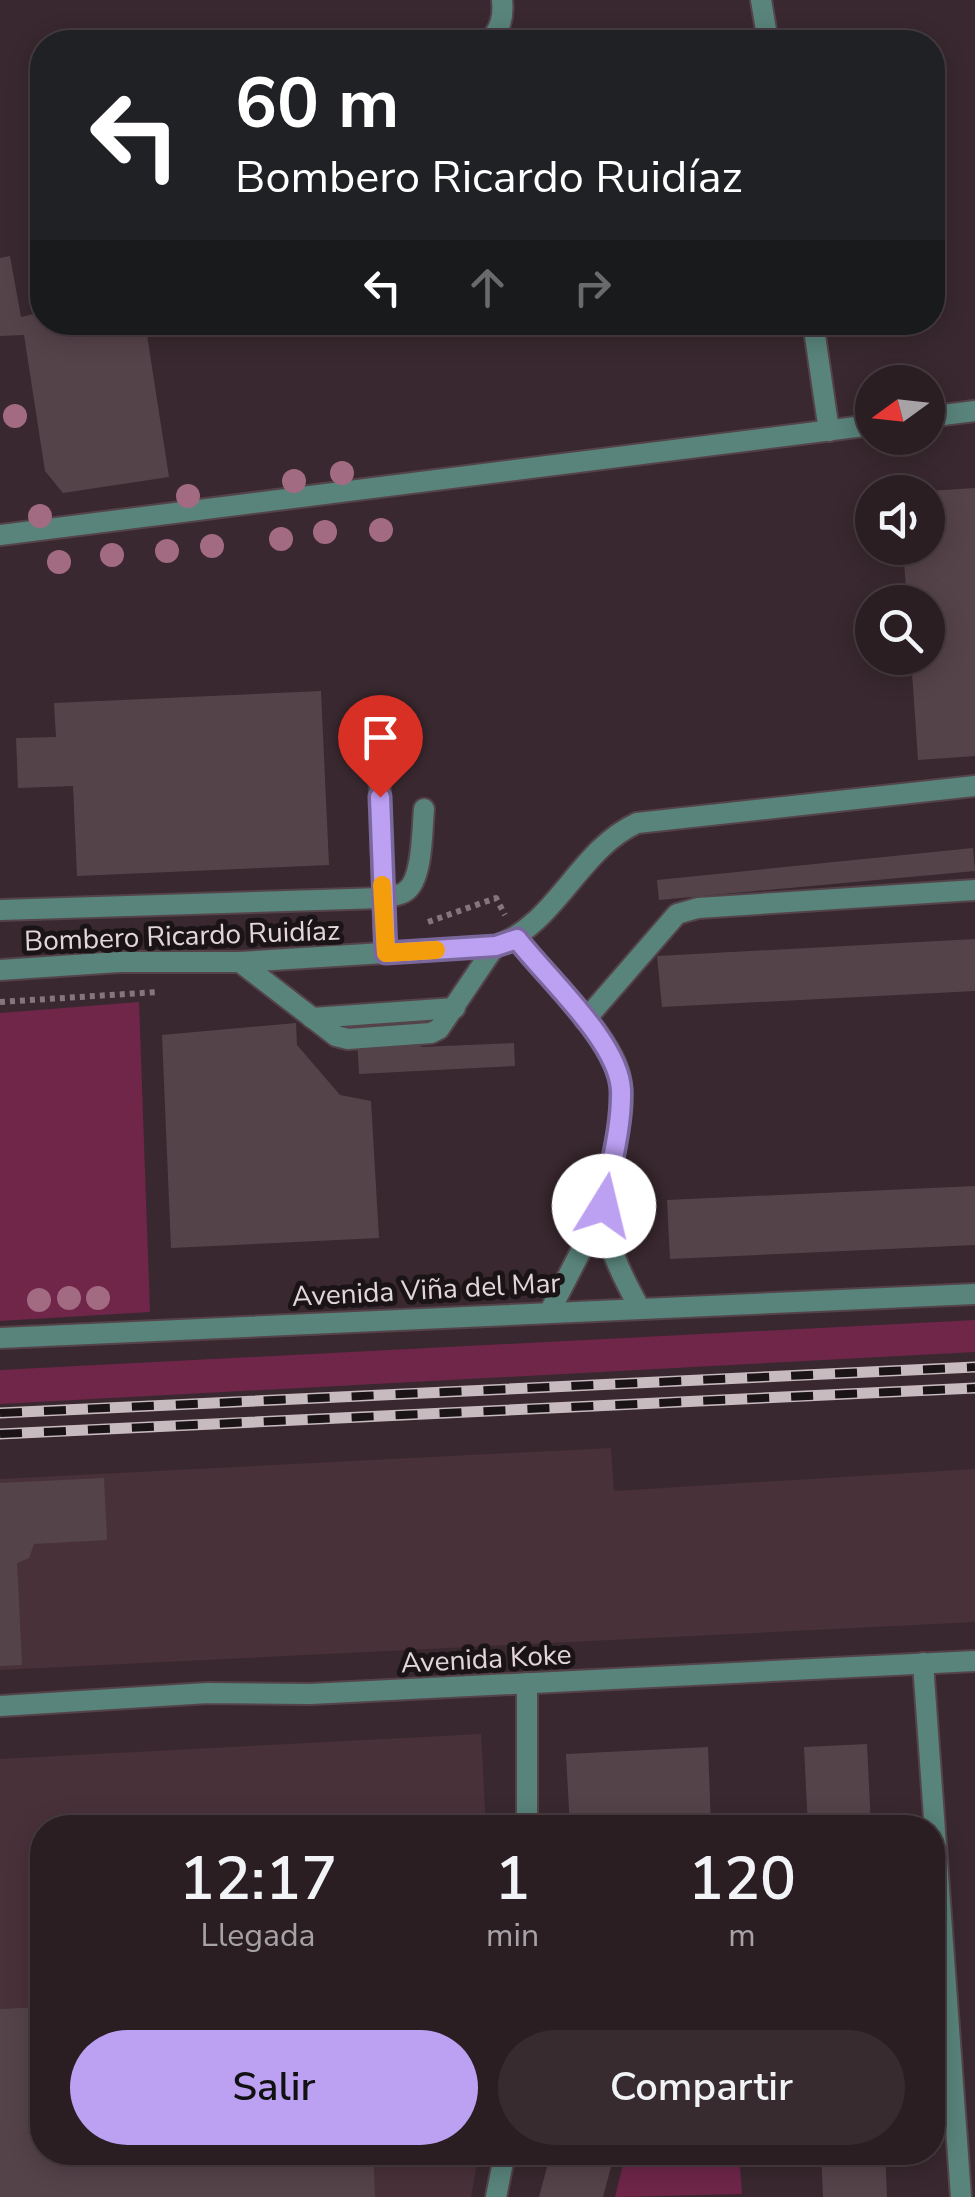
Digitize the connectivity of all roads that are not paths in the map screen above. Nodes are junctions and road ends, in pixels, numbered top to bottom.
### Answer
1 (502, 0) edge
2 (762, 0) edge
3 (498, 30) edge
4 (766, 30) edge
5 (815, 335) edge
6 (975, 411) edge
7 (945, 415) edge
8 (855, 427) edge
9 (829, 431) junction
10 (0, 535) edge
11 (379, 763) dead end
12 (975, 786) edge
13 (424, 810) dead end
14 (975, 890) edge
15 (382, 898) junction
16 (0, 910) edge
17 (517, 939) junction
18 (496, 946) junction
19 (386, 953) junction
20 (240, 962) junction
21 (0, 970) edge
22 (586, 1020) junction
23 (604, 1206) junction
24 (975, 1294) edge
25 (639, 1307) junction
26 (550, 1311) junction
27 (0, 1338) edge
28 (975, 1661) edge
29 (923, 1663) junction
30 (527, 1683) junction
31 (0, 1706) edge
32 (527, 1815) edge
33 (934, 1815) edge
34 (945, 1972) edge
35 (502, 2165) edge
36 (496, 2197) edge
37 (961, 2197) edge

1 - 3 street
2 - 4 street
5 - 9 street
6 - 7 street
8 - 9 street
9 - 10 street
11 - 15 street
12 - 17 street, Bombero Ricardo Ruidíaz
13 - 15 street
14 - 22 street
15 - 16 street
15 - 19 street
17 - 18 street, Bombero Ricardo Ruidíaz
17 - 22 street
18 - 19 street, Bombero Ricardo Ruidíaz
18 - 20 street
19 - 20 street, Bombero Ricardo Ruidíaz
20 - 21 street, Bombero Ricardo Ruidíaz
22 - 23 street
23 - 25 street
23 - 26 street
24 - 25 street, Avenida Viña del Mar
25 - 26 street, Avenida Viña del Mar
26 - 27 street, Avenida Viña del Mar
28 - 29 street, Avenida Koke
29 - 30 street, Avenida Koke
29 - 33 street
30 - 31 street, Avenida Koke
30 - 32 street
34 - 37 street
35 - 36 street

